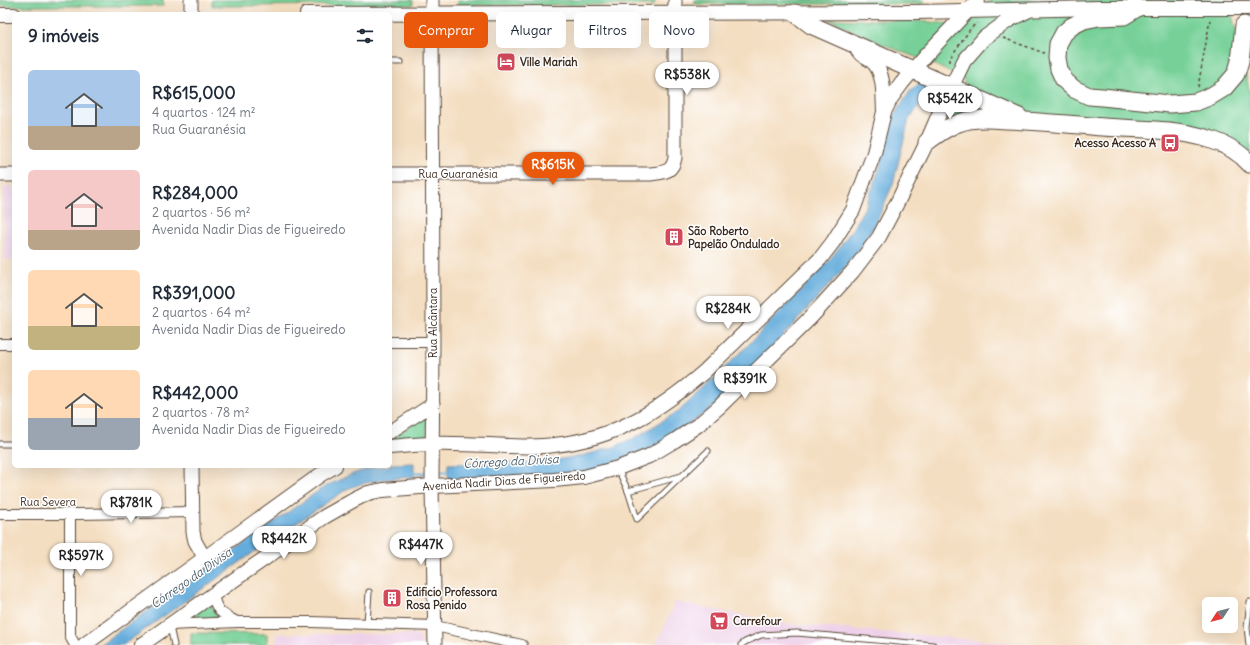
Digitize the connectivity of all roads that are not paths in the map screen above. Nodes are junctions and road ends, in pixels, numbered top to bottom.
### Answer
1 (190, 0) edge
2 (978, 0) edge
3 (1237, 0) edge
4 (432, 7) edge
5 (675, 7) edge
6 (1137, 8) junction
7 (1250, 8) edge
8 (1027, 11) junction
9 (191, 12) edge
10 (389, 12) edge
11 (967, 12) junction
12 (795, 13) junction
13 (0, 14) edge
14 (12, 14) edge
15 (1244, 25) junction
16 (1250, 41) edge
17 (855, 45) junction
18 (392, 62) edge
19 (400, 62) dead end
20 (913, 70) junction
21 (952, 87) junction
22 (884, 112) junction
23 (1029, 121) junction
24 (927, 142) junction
25 (1250, 164) edge
26 (0, 174) edge
27 (392, 174) edge
28 (433, 174) junction
29 (12, 175) edge
30 (392, 342) edge
31 (433, 342) junction
32 (0, 344) edge
33 (12, 344) edge
34 (433, 404) junction
35 (392, 431) edge
36 (0, 444) edge
37 (12, 444) edge
38 (392, 447) edge
39 (432, 450) junction
40 (708, 451) dead end
41 (192, 468) edge
42 (332, 468) edge
43 (618, 468) junction
44 (681, 476) junction
45 (432, 481) junction
46 (628, 491) junction
47 (192, 512) junction
48 (0, 514) edge
49 (70, 514) junction
50 (204, 557) junction
51 (369, 592) dead end
52 (213, 594) junction
53 (1250, 602) edge
54 (237, 622) junction
55 (367, 624) junction
56 (169, 625) junction
57 (435, 626) junction
58 (75, 645) edge
59 (84, 645) edge
60 (141, 645) edge
61 (174, 645) edge
62 (435, 645) edge
63 (522, 645) edge
64 (741, 645) edge
65 (933, 645) edge
66 (1249, 645) edge

1 - 9 street
2 - 11 main road
3 - 15 highway
4 - 5 main road
4 - 10 main road
4 - 28 street, Rua Alcântara
5 - 12 main road
5 - 28 street, Rua Guaranésia
6 - 7 main road, bridge
6 - 8 main road
6 - 15 highway
8 - 11 main road
8 - 21 main road, Avenida Nadir Dias de Figueiredo
11 - 12 main road
11 - 20 main road
12 - 17 highway
13 - 14 main road
15 - 16 highway
17 - 20 highway
17 - 22 main road
18 - 19 lane
20 - 21 highway
20 - 22 main road
21 - 23 highway
21 - 24 main road, Avenida Nadir Dias de Figueiredo
22 - 39 main road
23 - 24 highway
23 - 25 highway
24 - 43 main road, Avenida Nadir Dias de Figueiredo
26 - 29 street
27 - 28 street, Rua Guaranésia
28 - 31 street, Rua Alcântara
30 - 31 street
31 - 34 street, Rua Alcântara
32 - 33 street
34 - 35 street
34 - 39 street, Rua Alcântara
36 - 37 lane
38 - 39 main road
39 - 45 street, Rua Alcântara
40 - 44 lane
41 - 47 street
42 - 50 main road
43 - 45 main road, Avenida Nadir Dias de Figueiredo
43 - 46 lane
44 - 46 lane
44 - 46 lane
45 - 52 main road, Avenida Nadir Dias de Figueiredo
45 - 57 street, Rua Alcântara
47 - 49 street, Rua Severa
47 - 50 street
48 - 49 street, Rua Severa
49 - 58 street
50 - 59 main road
51 - 55 lane
52 - 54 street
52 - 56 main road, Avenida Nadir Dias de Figueiredo
53 - 66 lane
54 - 55 street
54 - 56 street
55 - 57 street
56 - 60 main road, Avenida Nadir Dias de Figueiredo
56 - 61 lane
57 - 62 street, Rua Alcântara
57 - 63 street
64 - 65 lane

